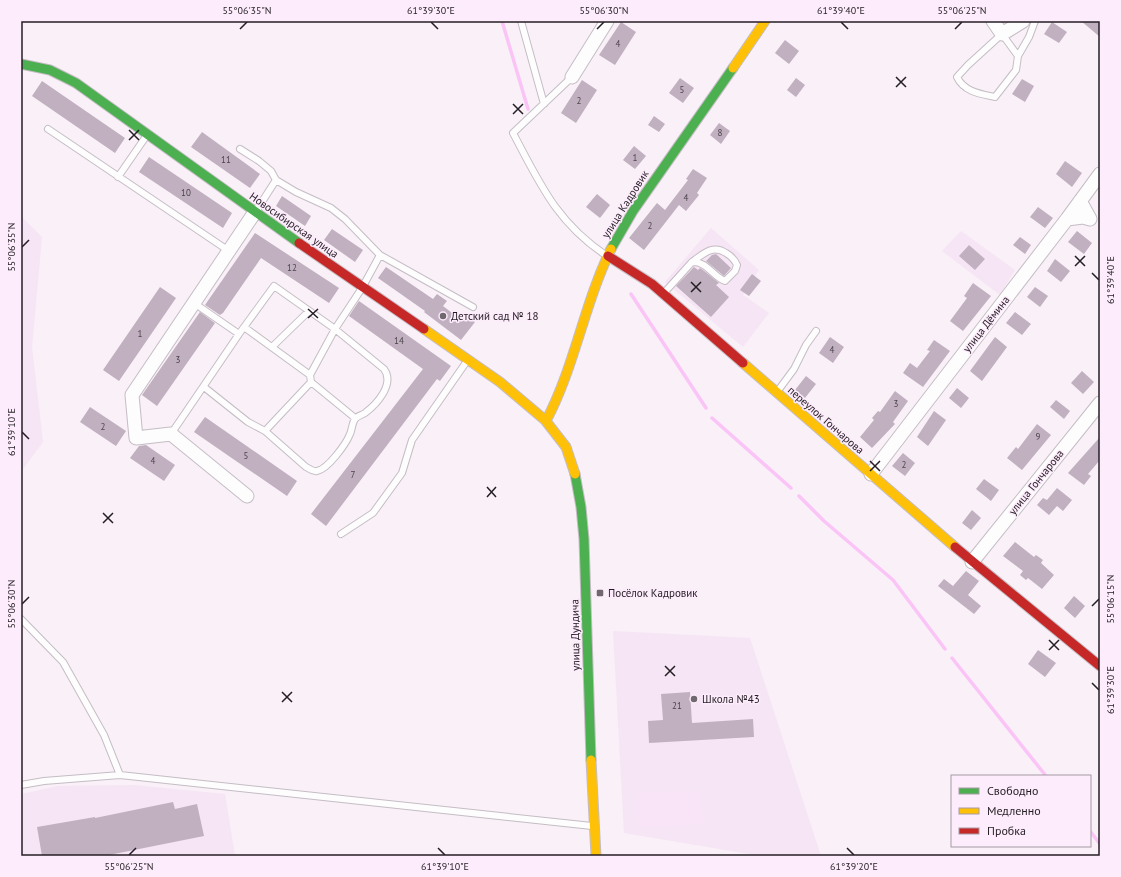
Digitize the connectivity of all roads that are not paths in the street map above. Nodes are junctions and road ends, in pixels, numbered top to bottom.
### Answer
1 (521, 21) edge
2 (607, 21) edge
3 (765, 21) edge
4 (993, 21) edge
5 (1023, 21) edge
6 (1035, 21) edge
7 (1002, 34) junction
8 (1018, 56) junction
9 (21, 64) edge
10 (572, 77) joint
11 (544, 104) junction
12 (48, 129) dead end
13 (147, 135) junction
14 (240, 149) dead end
15 (1100, 174) edge
16 (118, 177) junction
17 (276, 180) junction
18 (1080, 201) junction
19 (255, 212) junction
20 (1067, 219) junction
21 (1095, 222) edge
22 (229, 251) junction
23 (380, 255) junction
24 (608, 256) junction
25 (692, 262) junction
26 (362, 288) junction
27 (663, 294) junction
28 (194, 304) junction
29 (473, 307) dead end
30 (309, 311) junction
31 (244, 327) junction
32 (335, 329) junction
33 (816, 331) dead end
34 (239, 334) junction
35 (272, 347) junction
36 (468, 360) junction
37 (311, 378) junction
38 (204, 387) junction
39 (777, 392) junction
40 (1100, 402) edge
41 (355, 418) junction
42 (546, 421) junction
43 (265, 431) junction
44 (171, 434) junction
45 (870, 474) junction
46 (247, 496) dead end
47 (341, 534) dead end
48 (972, 562) junction
49 (21, 619) edge
50 (1100, 666) edge
51 (120, 775) junction
52 (21, 785) edge
53 (594, 826) junction
54 (596, 856) edge

1 - 11 lane
2 - 10 street
3 - 24 street, улица Кадровик
4 - 7 street
5 - 7 street
6 - 8 lane
7 - 8 lane
7 - 8 lane
9 - 13 street, Новосибирская улица
10 - 11 lane
11 - 24 lane
12 - 16 lane
13 - 16 lane
13 - 19 street, Новосибирская улица
14 - 17 lane
15 - 18 street, улица Дёмина
16 - 22 lane
17 - 19 lane
17 - 23 lane
18 - 20 street, улица Дёмина
18 - 21 street
19 - 22 street
19 - 26 street, Новосибирская улица
20 - 21 street
20 - 45 street, улица Дёмина
22 - 28 street
23 - 26 lane
23 - 29 lane
24 - 27 street, переулок Гончарова
24 - 42 street, улица Кадровик
25 - 25 lane
25 - 27 lane
26 - 32 lane
26 - 36 street, Новосибирская улица
27 - 39 street, переулок Гончарова
28 - 34 lane
28 - 44 street
30 - 31 lane
30 - 32 lane
30 - 35 lane
31 - 34 lane
31 - 35 lane
32 - 37 lane
32 - 41 lane
33 - 39 lane
34 - 38 lane
35 - 37 lane
36 - 42 street, Новосибирская улица
36 - 47 lane
37 - 41 lane
37 - 43 lane
38 - 43 lane
38 - 44 lane
39 - 45 street, переулок Гончарова
40 - 48 street, улица Гончарова
41 - 43 lane
42 - 53 street, улица Дундича
44 - 46 street
45 - 48 street, переулок Гончарова
48 - 50 street, переулок Гончарова
49 - 51 lane
51 - 52 lane
51 - 53 lane
53 - 54 street, улица Дундича

